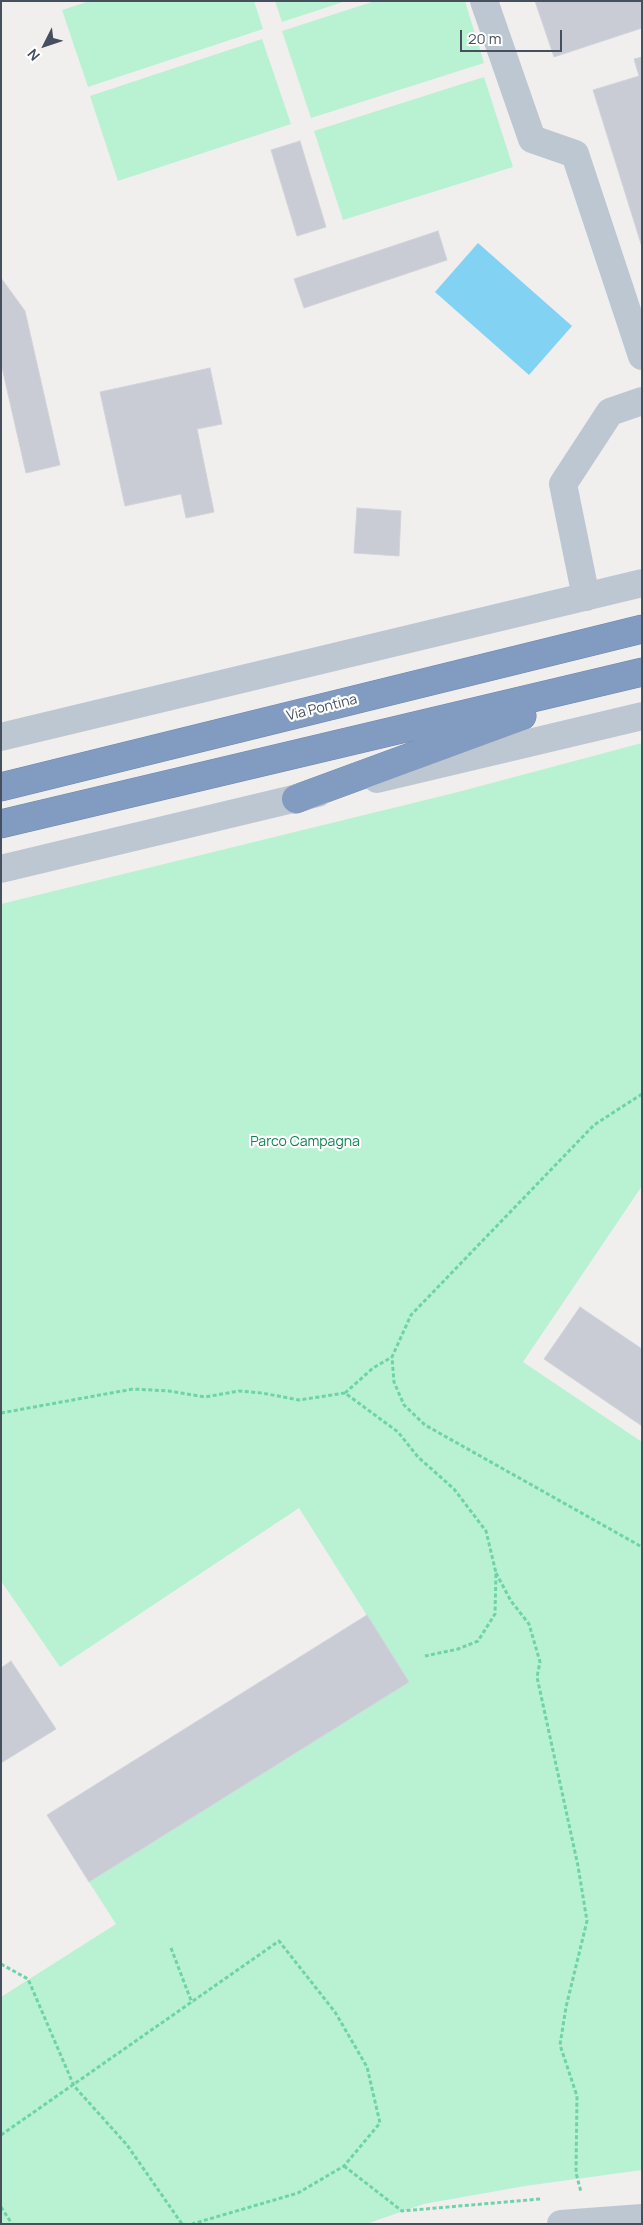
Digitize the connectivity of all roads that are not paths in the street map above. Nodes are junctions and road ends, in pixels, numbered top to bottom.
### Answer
1 (484, 1) edge
2 (642, 356) edge
3 (642, 401) edge
4 (642, 583) edge
5 (586, 597) junction
6 (642, 629) edge
7 (640, 673) edge
8 (642, 716) edge
9 (1, 737) edge
10 (1, 787) edge
11 (296, 799) junction
12 (1, 824) edge
13 (1, 870) edge
14 (642, 2218) edge
15 (561, 2224) edge

1 - 2 street
3 - 5 street
4 - 5 street
5 - 9 street
6 - 10 highway, Via Pontina
7 - 11 highway
7 - 12 highway
8 - 11 street
11 - 13 street
14 - 15 street

